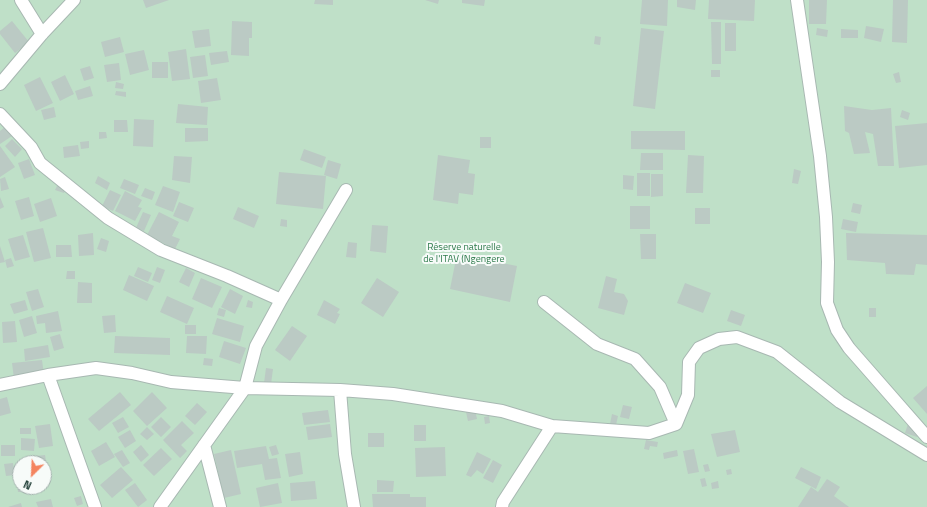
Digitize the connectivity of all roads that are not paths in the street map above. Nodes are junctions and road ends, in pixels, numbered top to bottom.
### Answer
1 (22, 0) edge
2 (74, 0) edge
3 (797, 0) edge
4 (42, 34) junction
5 (0, 84) edge
6 (0, 114) edge
7 (346, 190) dead end
8 (281, 300) junction
9 (544, 302) dead end
10 (48, 375) junction
11 (0, 385) edge
12 (245, 388) junction
13 (340, 390) junction
14 (676, 424) junction
15 (552, 426) junction
16 (927, 437) edge
17 (204, 445) junction
18 (927, 455) edge
19 (95, 507) edge
20 (160, 507) edge
21 (220, 507) edge
22 (354, 507) edge
23 (502, 507) edge

1 - 4 street
2 - 4 street
3 - 16 street
4 - 5 street
6 - 8 street
7 - 8 street
8 - 12 street
9 - 14 street
10 - 11 street
10 - 12 street
10 - 19 street
12 - 13 street
12 - 17 street
13 - 15 street
13 - 22 street
14 - 15 street
14 - 18 street
15 - 23 street
17 - 20 street
17 - 21 street

